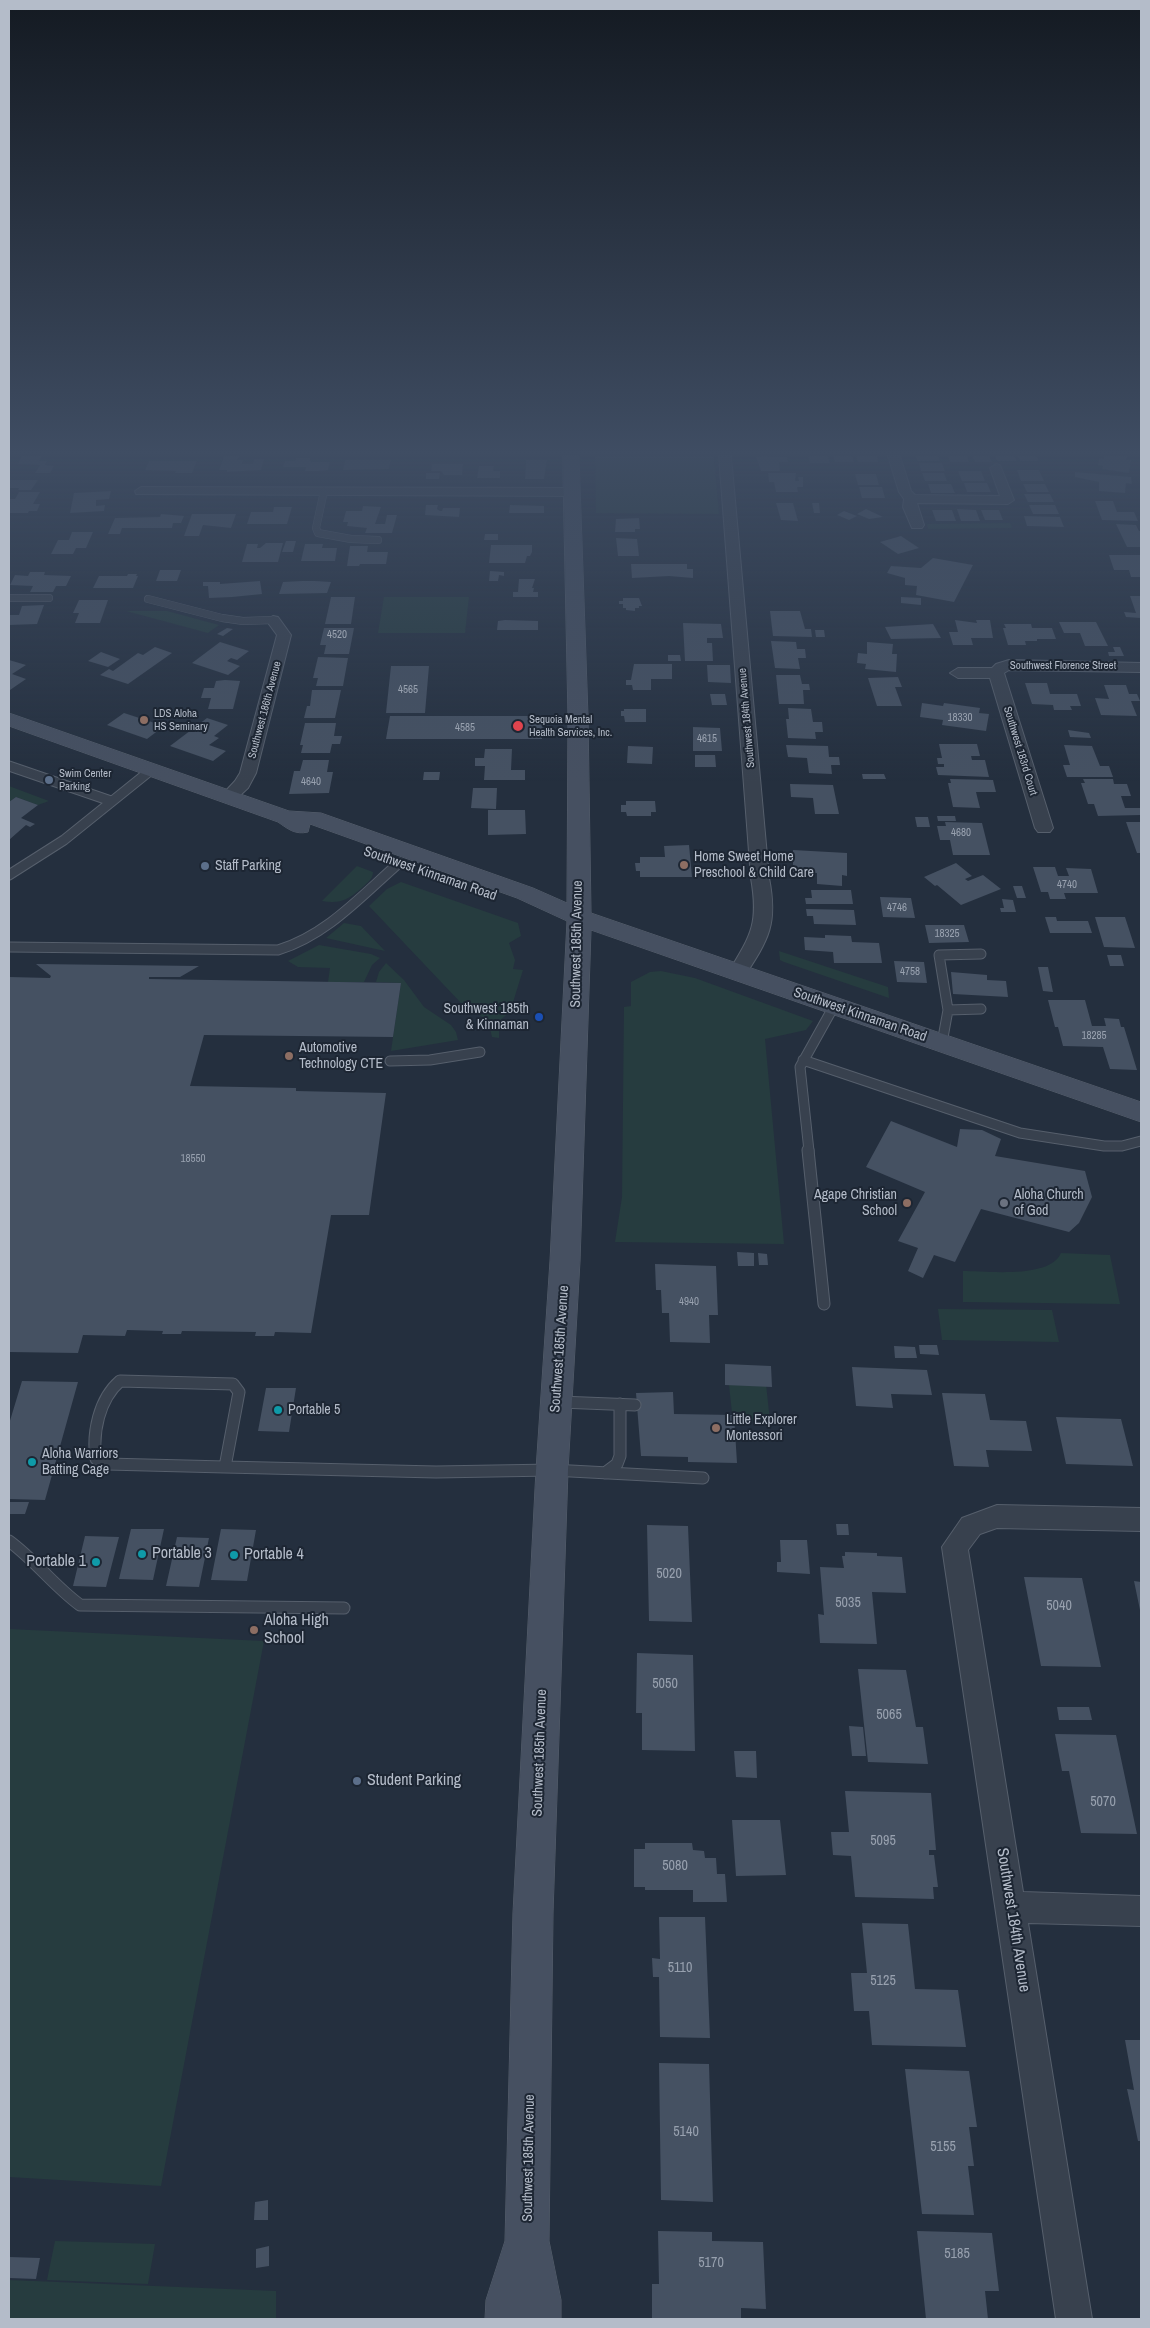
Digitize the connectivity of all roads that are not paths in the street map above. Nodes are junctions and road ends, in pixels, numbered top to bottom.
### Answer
1 (573, 565) edge
2 (735, 565) edge
3 (9, 598) edge
4 (50, 598) dead end
5 (148, 599) dead end
6 (273, 620) joint
7 (1141, 667) edge
8 (958, 673) dead end
9 (996, 673) junction
10 (9, 719) edge
11 (9, 766) edge
12 (151, 770) junction
13 (229, 796) junction
14 (111, 801) junction
15 (286, 817) junction
16 (1044, 828) dead end
17 (399, 863) junction
18 (9, 875) edge
19 (579, 917) junction
20 (9, 947) edge
21 (981, 954) dead end
22 (738, 973) junction
23 (834, 1006) junction
24 (981, 1009) dead end
25 (948, 1010) junction
26 (942, 1043) junction
27 (480, 1052) dead end
28 (803, 1060) junction
29 (390, 1062) dead end
30 (1141, 1112) edge
31 (1141, 1141) edge
32 (824, 1304) dead end
33 (557, 1402) junction
34 (620, 1404) junction
35 (635, 1405) dead end
36 (224, 1467) junction
37 (552, 1470) junction
38 (606, 1472) junction
39 (703, 1478) dead end
40 (1141, 1519) edge
41 (9, 1540) edge
42 (344, 1608) dead end
43 (1011, 1907) junction
44 (1141, 1911) edge
45 (527, 2241) junction
46 (508, 2319) edge
47 (538, 2319) edge
48 (1074, 2319) edge

1 - 19 main road, Southwest 185th Avenue
2 - 22 street, Southwest 184th Avenue
3 - 4 lane
5 - 6 lane
6 - 13 street, Southwest 186th Avenue
7 - 9 street, Southwest Florence Street
8 - 9 street, Southwest Florence Street
9 - 16 street, Southwest 183rd Court
10 - 12 main road, Southwest Kinnaman Road
11 - 14 lane
12 - 13 main road, Southwest Kinnaman Road
12 - 14 lane
13 - 15 main road, Southwest Kinnaman Road
14 - 18 lane
15 - 17 main road, Southwest Kinnaman Road
15 - 19 main road, Southwest Kinnaman Road
17 - 19 main road, Southwest Kinnaman Road
17 - 20 lane
19 - 22 main road, Southwest Kinnaman Road
19 - 33 main road, Southwest 185th Avenue
21 - 25 lane
22 - 23 main road, Southwest Kinnaman Road
23 - 26 main road, Southwest Kinnaman Road
23 - 28 lane
24 - 25 lane
25 - 26 lane
26 - 30 main road, Southwest Kinnaman Road
27 - 29 lane
28 - 31 lane
28 - 32 lane
33 - 34 lane
33 - 37 main road, Southwest 185th Avenue
34 - 35 lane
34 - 38 lane
36 - 36 lane
36 - 37 lane
37 - 38 lane
37 - 45 main road, Southwest 185th Avenue
38 - 39 lane
40 - 43 street, Southwest 184th Avenue
41 - 42 lane
43 - 44 street
43 - 48 street, Southwest 184th Avenue
45 - 46 main road, Southwest 185th Avenue
45 - 47 main road, Southwest 185th Avenue

